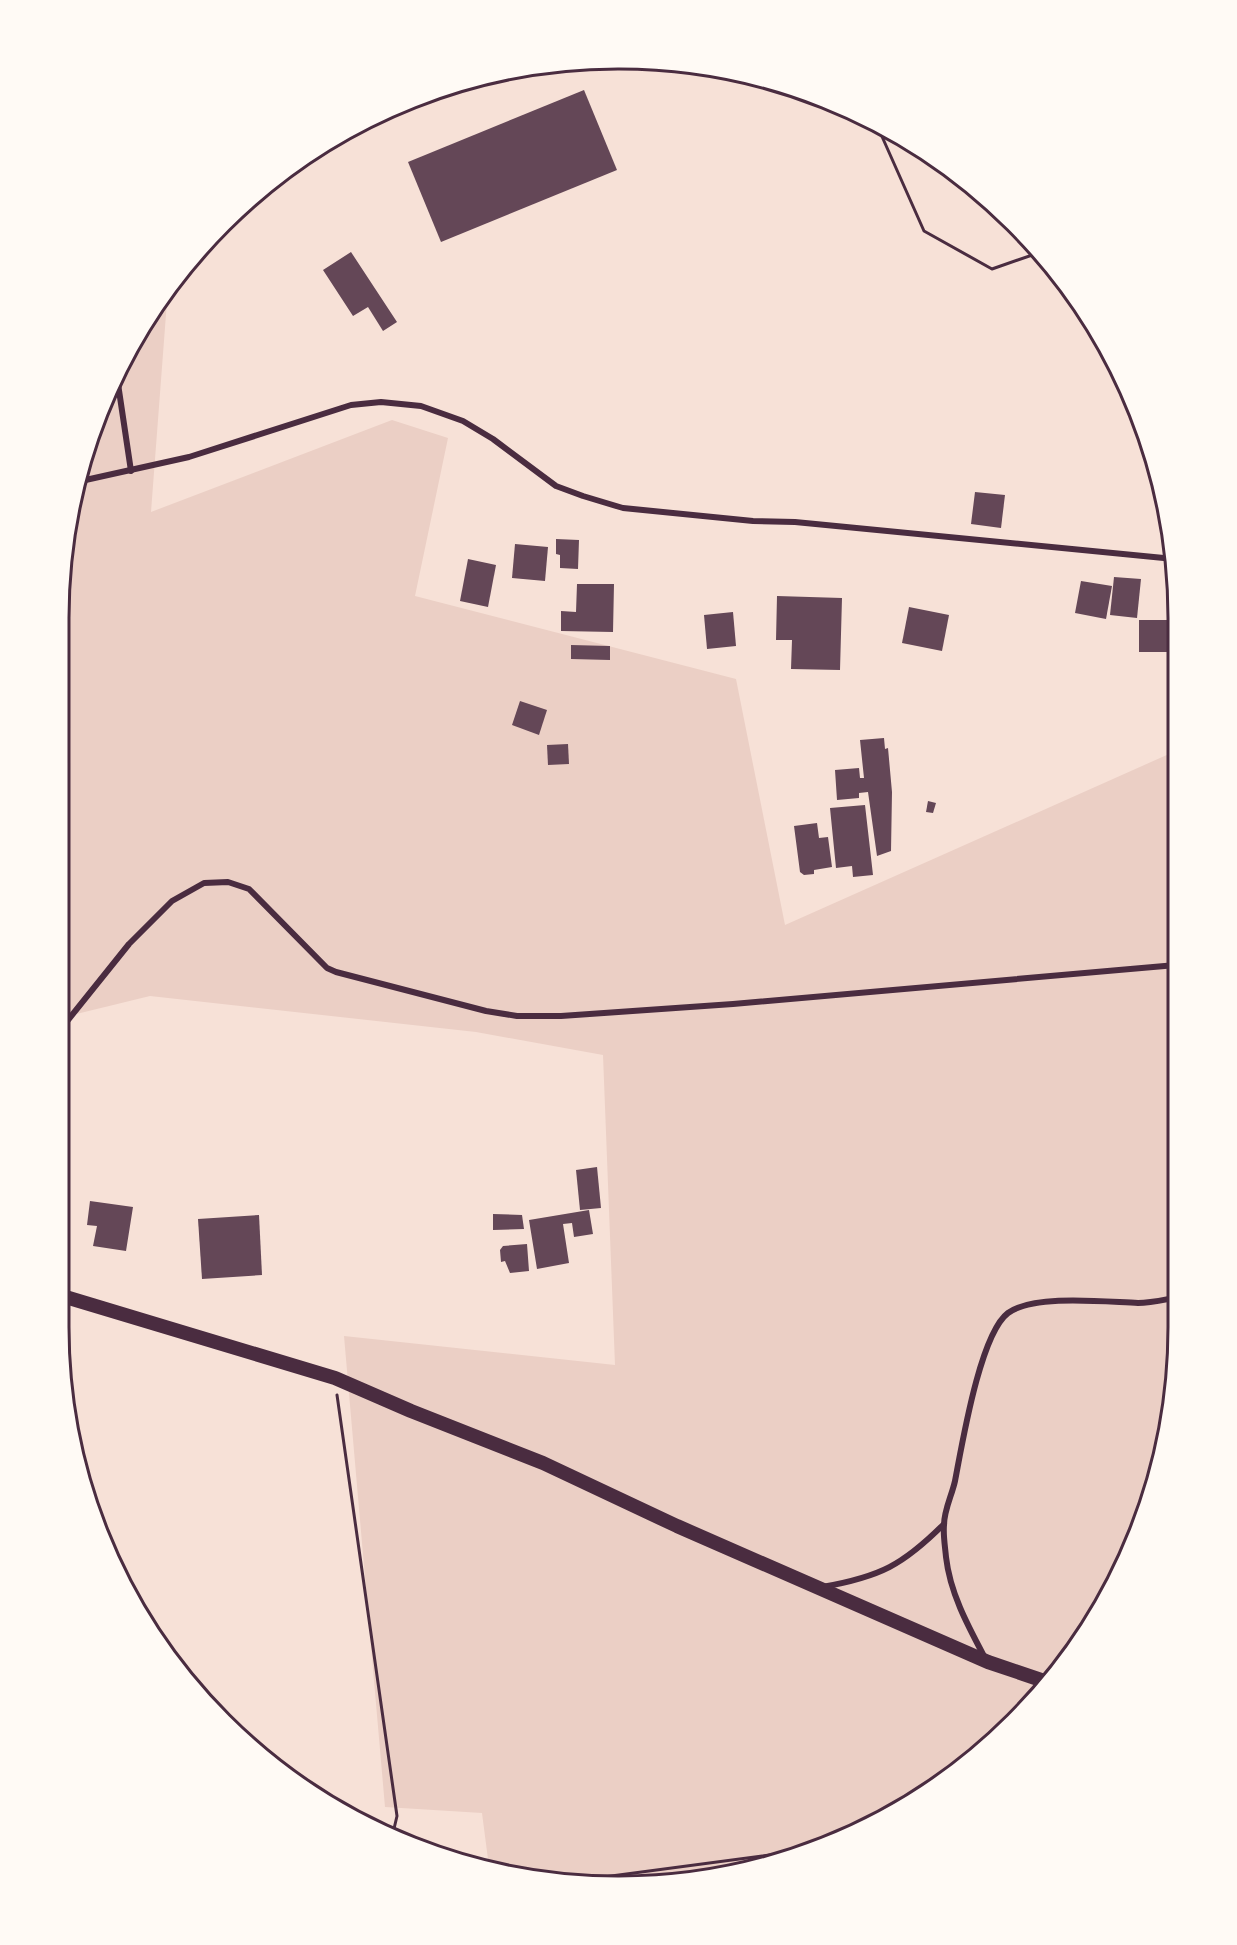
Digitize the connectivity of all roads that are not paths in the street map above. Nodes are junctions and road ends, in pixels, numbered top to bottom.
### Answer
1 (119, 390) edge
2 (131, 471) junction
3 (87, 480) edge
4 (1164, 558) edge
5 (1168, 966) edge
6 (69, 1019) edge
7 (69, 1298) edge
8 (1168, 1299) edge
9 (944, 1524) junction
10 (820, 1587) junction
11 (988, 1662) junction
12 (1039, 1680) edge

1 - 2 street
2 - 3 street
2 - 4 street
5 - 6 street
7 - 10 main road
8 - 9 street
9 - 10 street
9 - 11 street
10 - 11 main road
11 - 12 main road

